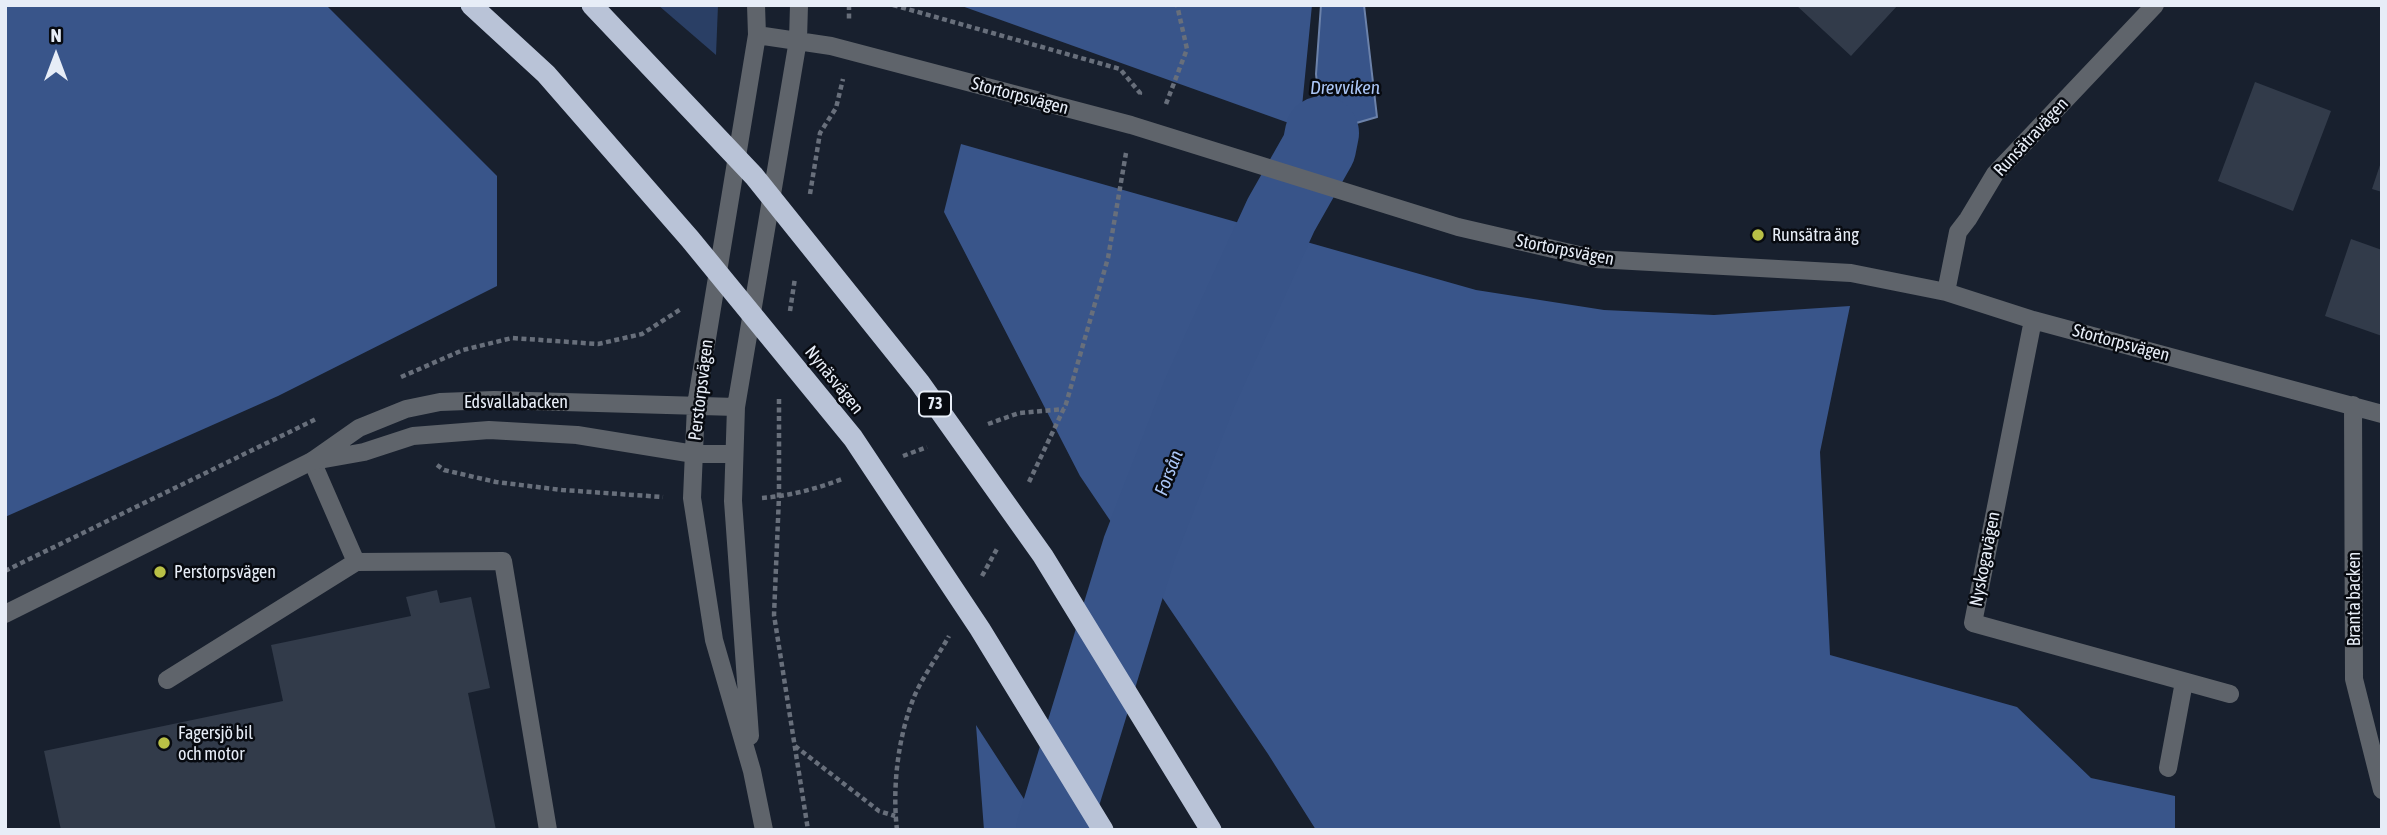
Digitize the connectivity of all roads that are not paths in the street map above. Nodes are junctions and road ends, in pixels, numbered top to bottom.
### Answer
1 (471, 5) edge
2 (756, 5) edge
3 (799, 5) edge
4 (2155, 5) edge
5 (599, 12) edge
6 (757, 35) junction
7 (798, 40) junction
8 (1946, 292) junction
9 (2033, 320) junction
10 (696, 405) junction
11 (2353, 405) junction
12 (736, 407) junction
13 (2382, 414) edge
14 (694, 454) junction
15 (734, 454) junction
16 (312, 461) junction
17 (356, 562) junction
18 (5, 614) edge
19 (167, 680) dead end
20 (2184, 682) junction
21 (2230, 694) dead end
22 (2168, 768) dead end
23 (752, 771) junction
24 (2382, 790) edge
25 (548, 830) edge
26 (764, 830) edge
27 (1103, 830) edge
28 (1211, 830) edge

1 - 27 highway, Nynäsvägen
2 - 6 street, Perstorpsvägen
3 - 7 street, Perstorpsvägen
4 - 8 street, Runsätravägen
5 - 28 highway, 73
6 - 7 street, Stortorpsvägen
6 - 10 street, Perstorpsvägen
7 - 8 street, Stortorpsvägen
7 - 12 street, Perstorpsvägen
8 - 9 street, Stortorpsvägen
9 - 11 street, Stortorpsvägen
9 - 20 street, Nyskogavägen
10 - 12 street, Edsvallabacken
10 - 14 street, Perstorpsvägen
10 - 16 street, Edsvallabacken
11 - 13 street, Stortorpsvägen
11 - 24 street, Branta backen
12 - 15 street, Perstorpsvägen
14 - 15 street, Edsvallabacken
14 - 16 street, Edsvallabacken
14 - 23 street, Perstorpsvägen
15 - 23 street, Perstorpsvägen
16 - 17 street
16 - 18 street, Edsvallabacken
17 - 19 street
17 - 25 street
20 - 21 street, Nyskogavägen
20 - 22 street
23 - 26 street, Perstorpsvägen

